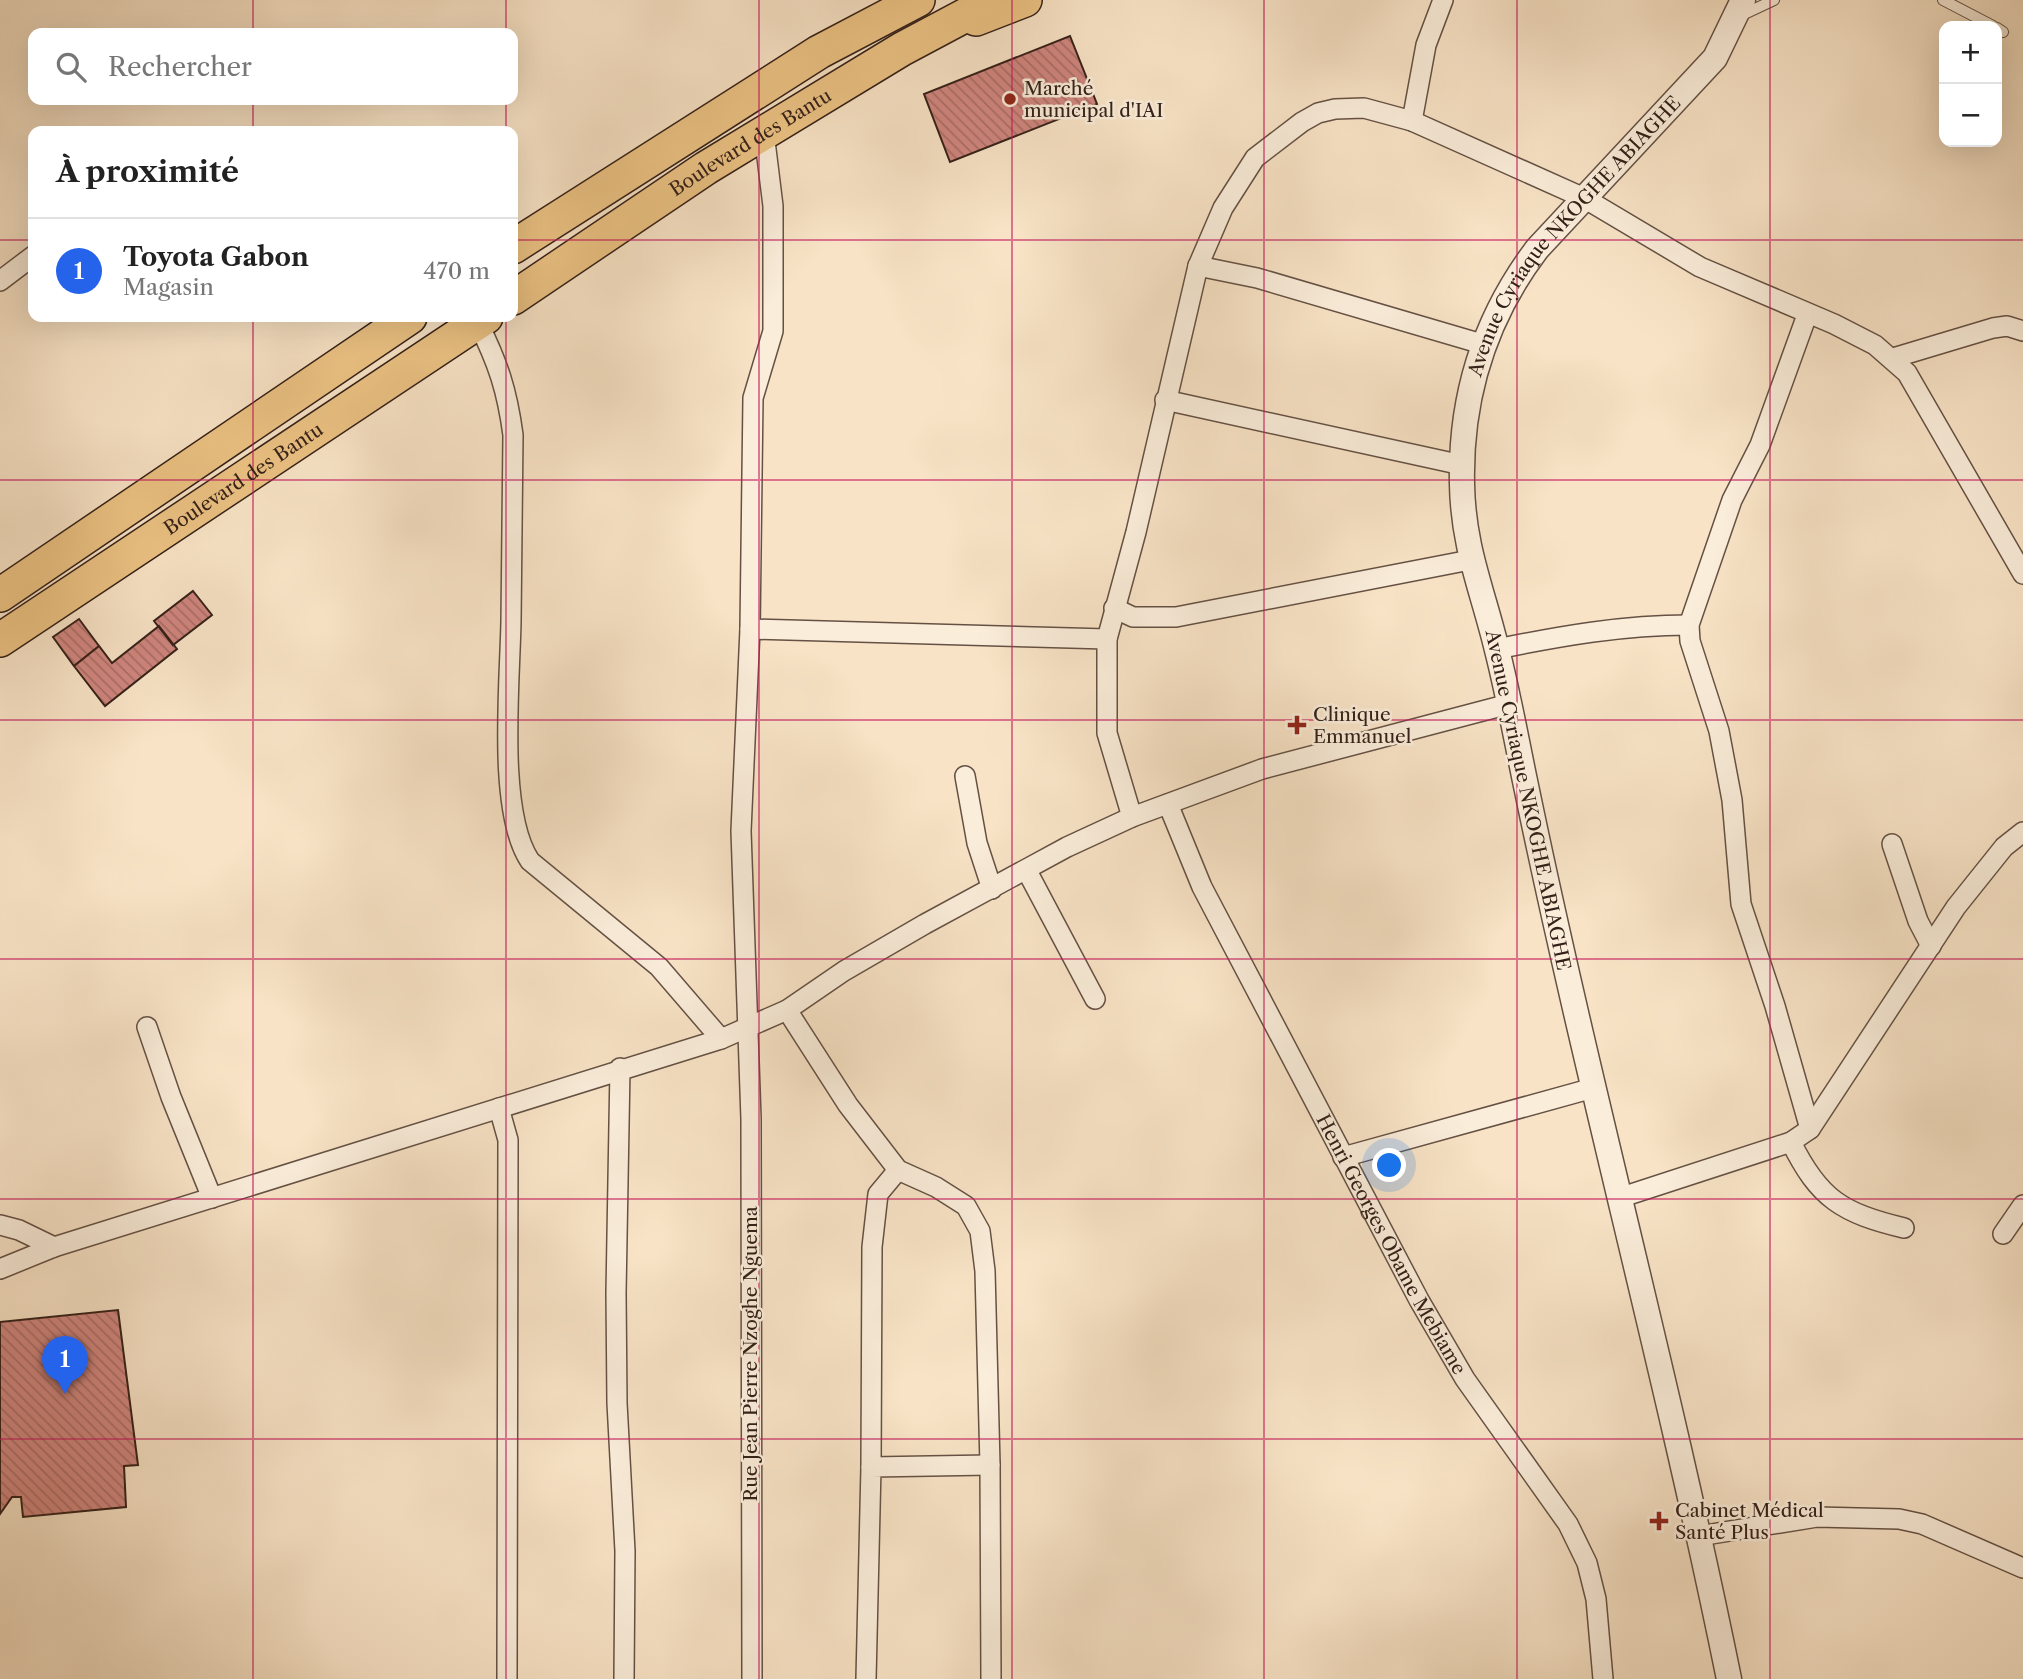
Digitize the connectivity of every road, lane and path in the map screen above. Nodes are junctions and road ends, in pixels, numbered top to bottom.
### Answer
1 (918, 0) edge
2 (994, 0) edge
3 (1025, 0) edge
4 (1443, 0) edge
5 (1774, 0) edge
6 (1943, 0) edge
7 (1740, 9) edge
8 (1983, 21) edge
9 (902, 49) junction
10 (1412, 121) junction
11 (764, 133) junction
12 (1584, 198) junction
13 (518, 244) edge
14 (28, 260) edge
15 (1198, 266) junction
16 (0, 281) edge
17 (518, 295) edge
18 (1807, 315) junction
19 (403, 322) edge
20 (479, 322) edge
21 (483, 322) edge
22 (2023, 331) edge
23 (1482, 344) junction
24 (1893, 358) junction
25 (1165, 400) junction
26 (1462, 465) junction
27 (1470, 560) junction
28 (2023, 573) edge
29 (0, 594) edge
30 (1114, 608) junction
31 (1689, 625) junction
32 (750, 629) junction
33 (1107, 639) junction
34 (0, 640) edge
35 (1497, 649) junction
36 (1509, 704) junction
37 (965, 776) dead end
38 (1168, 804) junction
39 (1132, 817) junction
40 (2023, 832) edge
41 (1892, 844) dead end
42 (1027, 871) junction
43 (992, 889) junction
44 (1931, 946) junction
45 (1095, 999) dead end
46 (786, 1010) junction
47 (147, 1027) dead end
48 (749, 1028) junction
49 (722, 1039) junction
50 (620, 1069) junction
51 (1593, 1088) junction
52 (499, 1108) junction
53 (1810, 1129) junction
54 (1791, 1142) junction
55 (1343, 1157) junction
56 (898, 1170) junction
57 (212, 1198) junction
58 (1619, 1198) junction
59 (2023, 1205) edge
60 (0, 1225) edge
61 (1904, 1228) dead end
62 (2003, 1234) dead end
63 (54, 1247) junction
64 (0, 1269) edge
65 (990, 1465) junction
66 (871, 1466) junction
67 (1699, 1536) junction
68 (2023, 1568) edge
69 (507, 1679) edge
70 (624, 1679) edge
71 (752, 1679) edge
72 (866, 1679) edge
73 (991, 1679) edge
74 (1603, 1679) edge
75 (1729, 1679) edge

1 - 13 highway, Boulevard des Bantu
2 - 9 highway, Boulevard des Bantu
3 - 9 highway
4 - 10 street
5 - 7 lane
6 - 8 lane
7 - 12 street, Avenue Cyriaque NKOGHE ABIAGHE
9 - 11 highway, Boulevard des Bantu
10 - 12 street
10 - 15 street
11 - 17 highway, Boulevard des Bantu
11 - 32 street, Rue Jean Pierre Nzoghe Nguema
12 - 18 street
12 - 23 street, Avenue Cyriaque NKOGHE ABIAGHE
14 - 16 street
15 - 23 street
15 - 25 street
18 - 24 street
18 - 31 street
19 - 29 highway, Boulevard des Bantu
20 - 34 highway, Boulevard des Bantu
21 - 49 street
22 - 24 street
23 - 26 street, Avenue Cyriaque NKOGHE ABIAGHE
24 - 28 street
25 - 26 street
25 - 30 street
26 - 27 street, Avenue Cyriaque NKOGHE ABIAGHE
27 - 30 street
27 - 35 street, Avenue Cyriaque NKOGHE ABIAGHE
30 - 33 street
31 - 35 street
31 - 53 street
32 - 33 street
32 - 48 street, Rue Jean Pierre Nzoghe Nguema
33 - 39 street
35 - 36 street, Avenue Cyriaque NKOGHE ABIAGHE
36 - 38 street
36 - 51 street, Avenue Cyriaque NKOGHE ABIAGHE
37 - 43 street
38 - 39 street
38 - 55 street, Henri Georges Obame Mebiame
39 - 42 street
40 - 44 street
41 - 44 street
42 - 43 street
42 - 45 street
43 - 46 street
44 - 53 street
46 - 48 street
46 - 56 street
47 - 57 street
48 - 49 street
48 - 71 street, Rue Jean Pierre Nzoghe Nguema
49 - 50 street
50 - 52 street
50 - 70 street
51 - 55 street
51 - 58 street, Avenue Cyriaque NKOGHE ABIAGHE
52 - 57 street
52 - 69 street
53 - 54 street
54 - 58 street
54 - 61 street
55 - 74 street, Henri Georges Obame Mebiame
56 - 65 street
56 - 66 street
57 - 63 street
58 - 67 street, Avenue Cyriaque NKOGHE ABIAGHE
59 - 62 street
60 - 63 street
63 - 64 street
65 - 66 street
65 - 73 street
66 - 72 street
67 - 68 street
67 - 75 street, Avenue Cyriaque NKOGHE ABIAGHE

